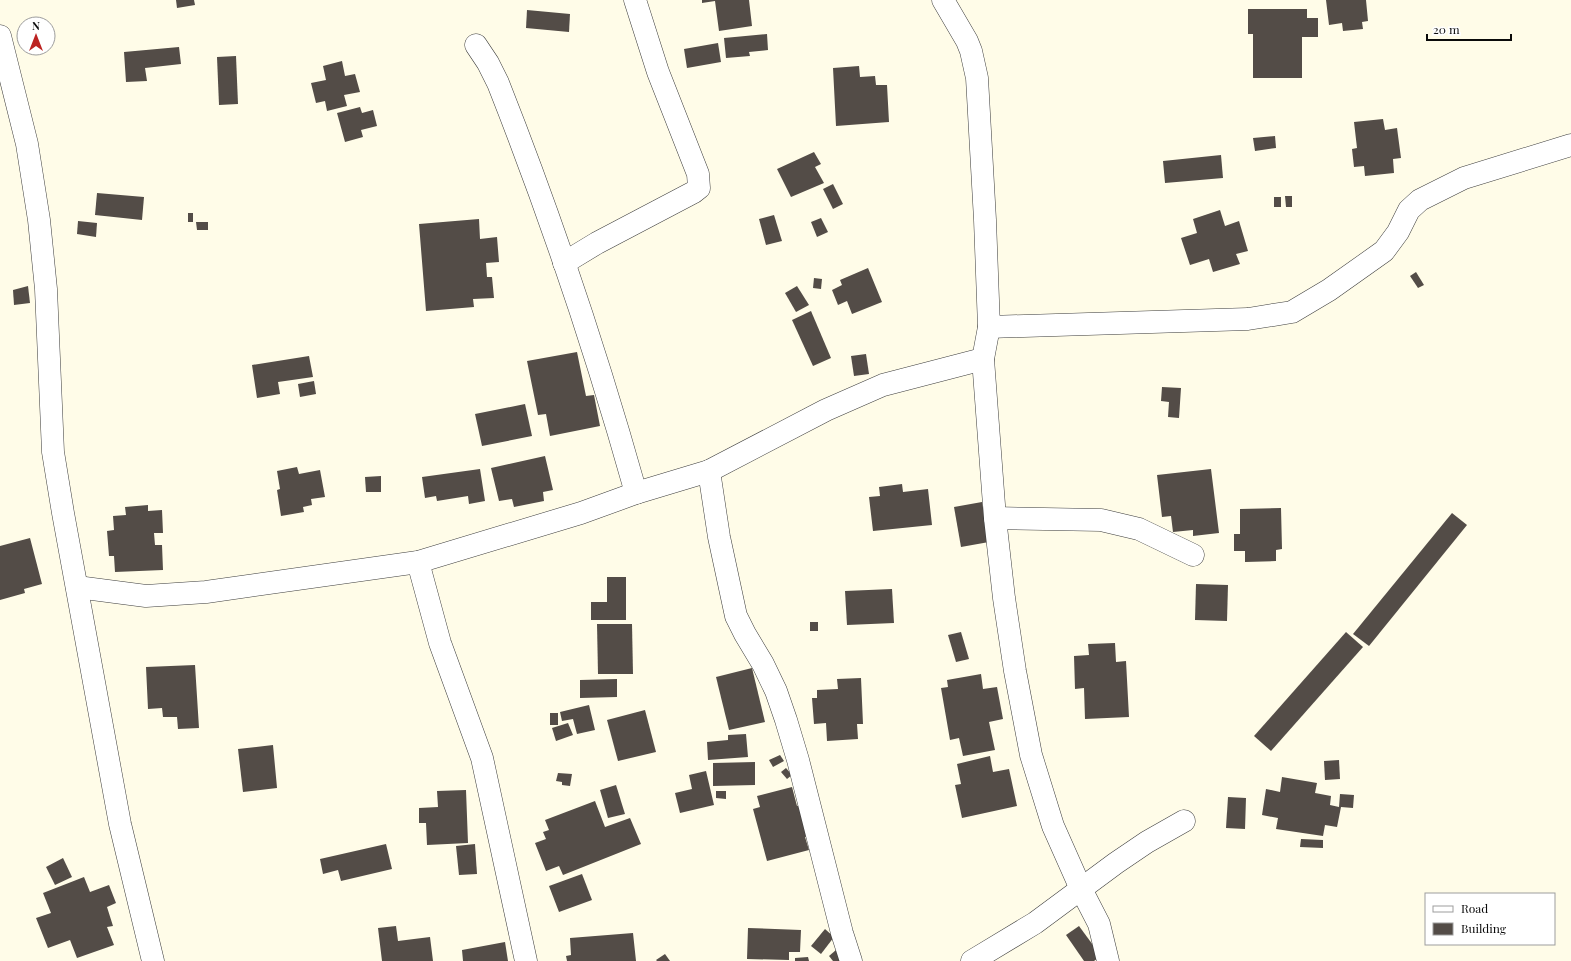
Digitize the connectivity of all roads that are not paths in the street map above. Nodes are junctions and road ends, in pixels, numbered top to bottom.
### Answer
1 (635, 0) edge
2 (943, 0) edge
3 (0, 36) edge
4 (476, 45) dead end
5 (1571, 145) edge
6 (564, 263) junction
7 (989, 327) junction
8 (983, 359) junction
9 (709, 471) junction
10 (636, 493) junction
11 (995, 518) junction
12 (1193, 555) dead end
13 (418, 562) junction
14 (77, 587) junction
15 (1184, 821) dead end
16 (1080, 889) junction
17 (153, 961) edge
18 (526, 961) edge
19 (851, 961) edge
20 (972, 961) edge
21 (1108, 961) edge

1 - 6 street
2 - 7 street
3 - 14 street
4 - 6 street
5 - 7 street
6 - 10 street
7 - 8 street
8 - 9 street
8 - 11 street
9 - 10 street
9 - 19 street
10 - 13 street
11 - 12 street
11 - 16 street
13 - 14 street
13 - 18 street
14 - 17 street
15 - 16 street
16 - 20 street
16 - 21 street

